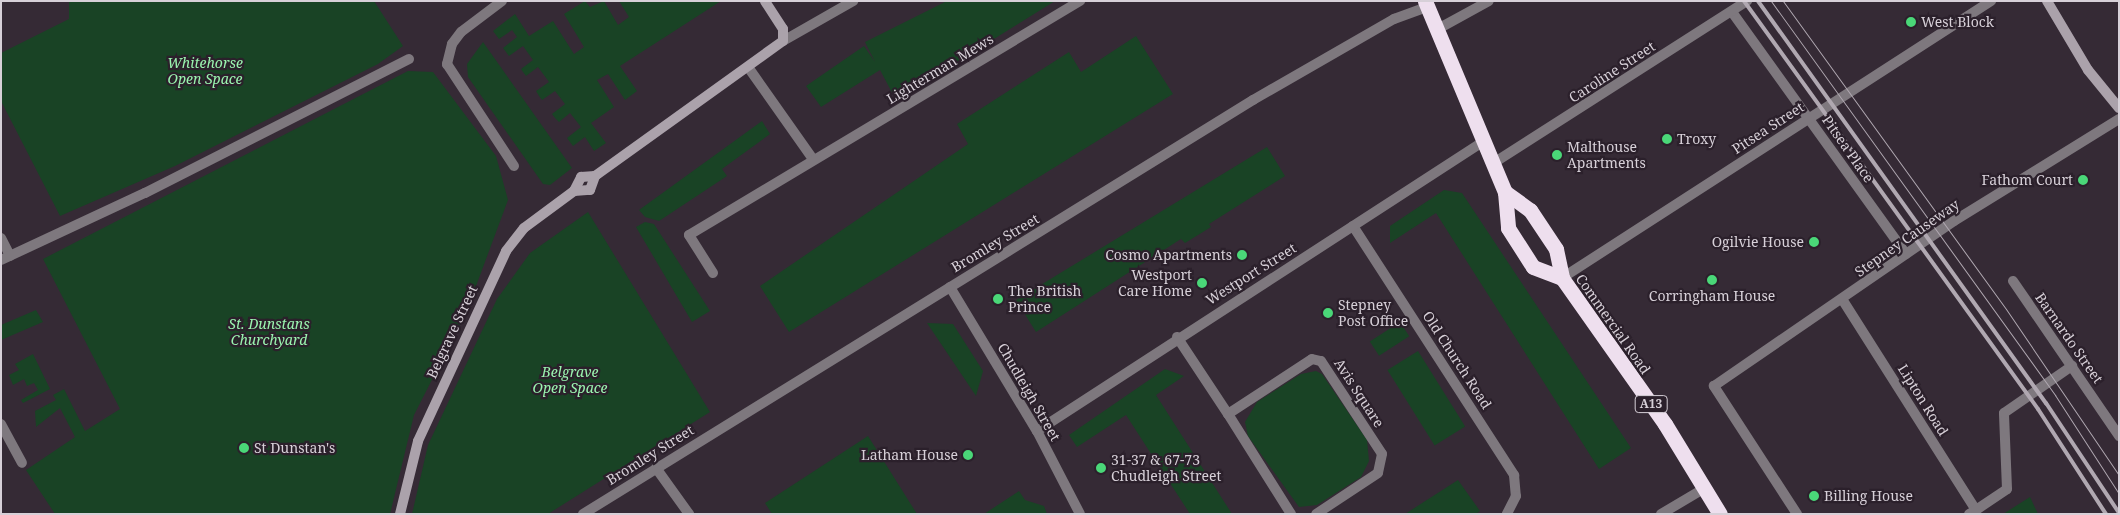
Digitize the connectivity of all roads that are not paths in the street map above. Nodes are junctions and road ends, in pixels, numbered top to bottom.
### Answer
1 (502, 1) edge
2 (765, 1) edge
3 (853, 1) edge
4 (1080, 1) edge
5 (1490, 1) edge
6 (1747, 1) edge
7 (1991, 1) edge
8 (2047, 1) edge
9 (1426, 4) edge
10 (1732, 12) junction
11 (1436, 30) junction
12 (783, 41) junction
13 (409, 59) dead end
14 (748, 67) junction
15 (2119, 108) edge
16 (1809, 118) junction
17 (2119, 119) edge
18 (1481, 143) junction
19 (813, 159) junction
20 (1492, 164) junction
21 (514, 166) dead end
22 (595, 176) junction
23 (574, 191) junction
24 (1505, 192) junction
25 (1353, 226) junction
26 (1, 238) edge
27 (1906, 254) junction
28 (6, 258) edge
29 (712, 273) dead end
30 (1562, 278) junction
31 (2013, 281) dead end
32 (950, 286) junction
33 (1842, 299) junction
34 (1177, 337) junction
35 (2072, 366) junction
36 (1228, 414) junction
37 (1, 424) edge
38 (1037, 432) junction
39 (2119, 436) edge
40 (22, 463) dead end
41 (656, 468) junction
42 (1705, 488) junction
43 (1973, 512) edge
44 (400, 514) edge
45 (583, 514) edge
46 (689, 514) edge
47 (1080, 514) edge
48 (1291, 514) edge
49 (1316, 514) edge
50 (1507, 514) edge
51 (1661, 514) edge
52 (1720, 514) edge
53 (1796, 514) edge

1 - 21 street
2 - 12 main road
3 - 12 street, Belgrave Street
4 - 19 street, Lighterman Mews
5 - 11 street
6 - 10 street, Caroline Street
7 - 16 street, Pitsea Street
8 - 15 main road
9 - 11 highway, Commercial Road / A13
9 - 32 street, Bromley Street
10 - 16 street, Pitsea Place
10 - 20 street, Caroline Street
11 - 18 highway, Commercial Road / A13
12 - 14 main road, Belgrave Street
13 - 28 street
14 - 19 street
14 - 22 main road, Belgrave Street
16 - 27 street, Pitsea Place
16 - 30 street, Pitsea Street
17 - 27 street, Stepney Causeway
18 - 20 highway, Commercial Road / A13
18 - 25 street, Westport Street
19 - 29 street, Lighterman Mews
20 - 24 highway, Commercial Road / A13
22 - 23 main road, Belgrave Street
22 - 23 main road, Belgrave Street
23 - 44 main road, Belgrave Street
24 - 30 highway, Commercial Road / A13
24 - 30 highway, Commercial Road / A13
25 - 34 street, Westport Street
25 - 50 street, Old Church Road
26 - 28 street
27 - 33 street, Stepney Causeway
30 - 42 highway, Commercial Road / A13
31 - 35 street, Barnardo Street
32 - 38 street, Chudleigh Street
32 - 41 street, Bromley Street
33 - 43 street, Lipton Road
33 - 53 street, Stepney Causeway
34 - 36 street
34 - 38 street, Westport Street
35 - 39 street, Barnardo Street
35 - 43 street
36 - 48 street
36 - 49 street, Avis Square
37 - 40 street
38 - 47 street, Chudleigh Street
41 - 45 street, Bromley Street
41 - 46 street
42 - 51 street
42 - 52 highway, Commercial Road / A13

